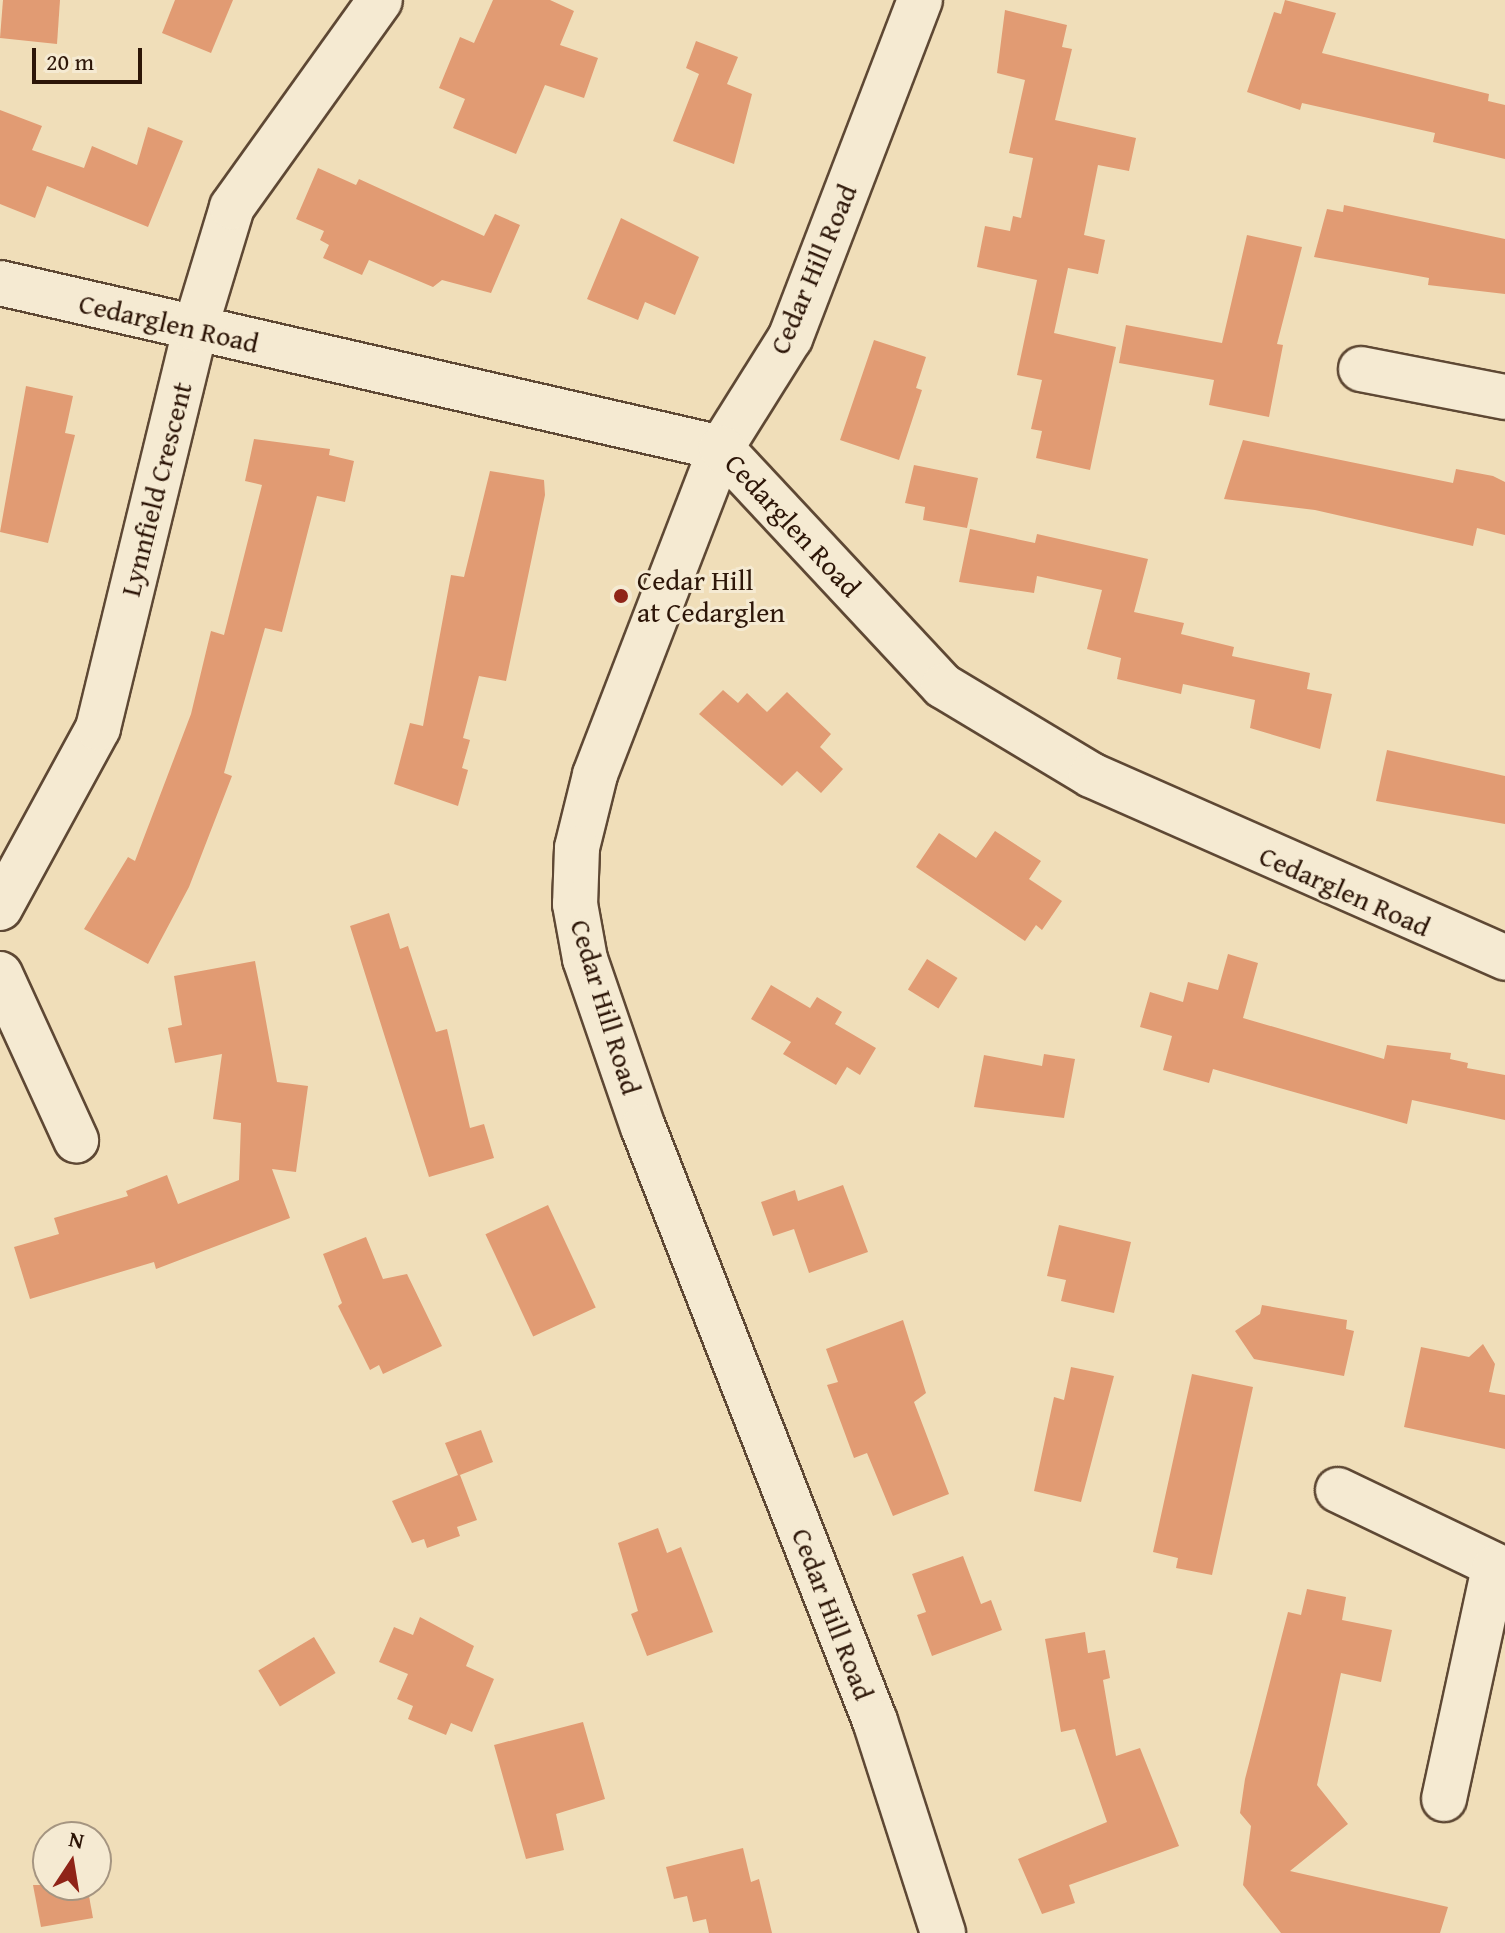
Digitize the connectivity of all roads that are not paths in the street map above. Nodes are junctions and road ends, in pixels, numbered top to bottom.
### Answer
1 (380, 0) edge
2 (920, 0) edge
3 (0, 283) edge
4 (195, 329) junction
5 (1361, 369) dead end
6 (1505, 397) edge
7 (721, 448) junction
8 (0, 908) edge
9 (1505, 958) edge
10 (0, 974) edge
11 (76, 1140) dead end
12 (1338, 1490) dead end
13 (1500, 1569) edge
14 (1444, 1799) dead end
15 (943, 1933) edge

1 - 4 street, Lynnfield Crescent
2 - 7 street, Cedar Hill Road
3 - 4 street, Cedarglen Road
4 - 7 street, Cedarglen Road
4 - 8 street, Lynnfield Crescent
5 - 6 street
7 - 9 street, Cedarglen Road
7 - 15 street, Cedar Hill Road
10 - 11 street
12 - 13 street
13 - 14 street

